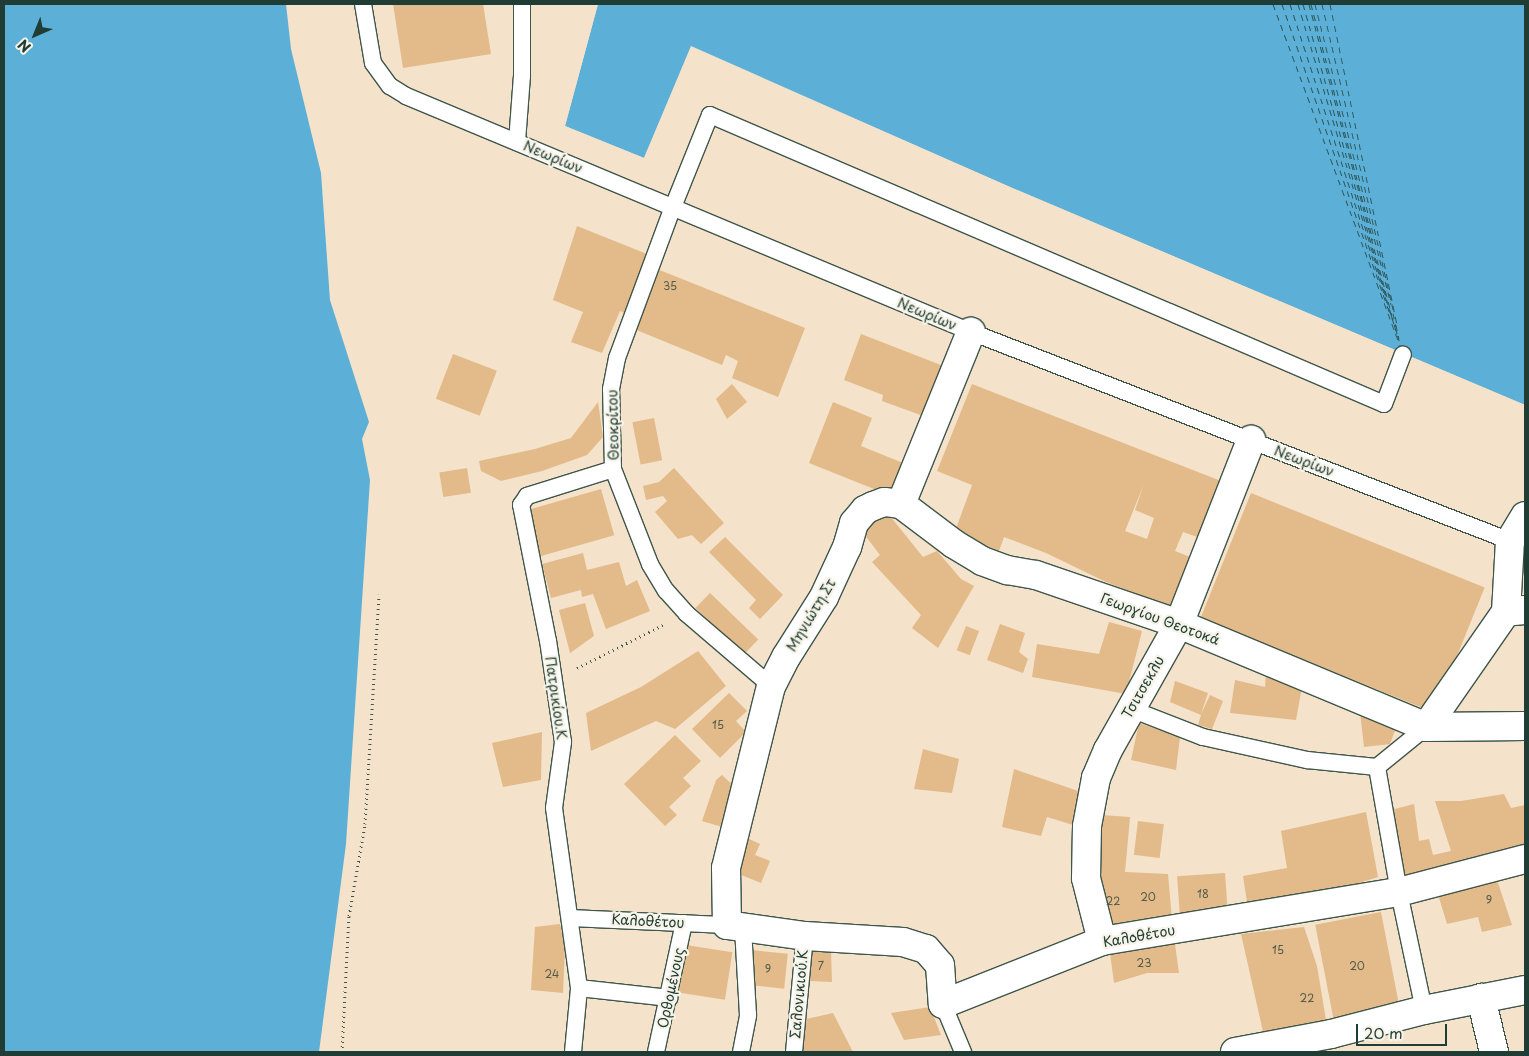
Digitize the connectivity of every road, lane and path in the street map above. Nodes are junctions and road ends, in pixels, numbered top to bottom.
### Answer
1 (363, 4) edge
2 (522, 4) edge
3 (517, 142) junction
4 (673, 207) junction
5 (971, 332) junction
6 (1403, 354) dead end
7 (1252, 440) junction
8 (613, 469) junction
9 (901, 504) junction
10 (1525, 516) edge
11 (1510, 541) junction
12 (379, 594) dead end
13 (1516, 611) edge
14 (687, 614) junction
15 (1179, 624) junction
16 (554, 680) junction
17 (772, 686) junction
18 (1131, 709) junction
19 (1525, 726) edge
20 (1426, 727) junction
21 (1377, 767) junction
22 (1525, 859) edge
23 (1399, 892) junction
24 (570, 918) junction
25 (684, 923) junction
26 (735, 927) junction
27 (805, 936) junction
28 (1102, 941) junction
29 (579, 988) junction
30 (1525, 990) edge
31 (669, 998) junction
32 (1481, 998) junction
33 (943, 1004) junction
34 (1424, 1010) junction
35 (1333, 1043) edge
36 (342, 1052) edge
37 (573, 1052) edge
38 (656, 1052) edge
39 (741, 1052) edge
40 (794, 1052) edge
41 (963, 1052) edge
42 (1235, 1052) edge
43 (1494, 1052) edge

1 - 3 lane, Νεωρίων
2 - 3 lane
3 - 4 lane, Νεωρίων
4 - 5 lane, Νεωρίων
4 - 6 lane, Θεοκρίτου
4 - 8 lane, Θεοκρίτου
5 - 7 lane, Νεωρίων
5 - 9 street
7 - 11 lane, Νεωρίων
7 - 15 street, Τσιτσεκλυ
8 - 14 lane, Θεοκρίτου
8 - 16 lane, Πατρικίου.Κ
9 - 15 street, Γεωργίου Θεοτοκά
9 - 17 street, Μηνιώτη.Στ
10 - 11 street
11 - 13 street
12 - 36 path
13 - 20 street
14 - 16 path
14 - 17 lane, Θεοκρίτου
15 - 18 street, Τσιτσεκλυ
15 - 20 street, Γεωργίου Θεοτοκά
16 - 24 lane, Πατρικίου.Κ
17 - 26 street, Μηνιώτη.Στ
18 - 21 lane
18 - 28 street, Τσιτσεκλυ
19 - 20 street
20 - 21 lane
21 - 23 lane
22 - 23 street, Καλοθέτου
23 - 28 street, Καλοθέτου
23 - 34 lane
24 - 25 lane, Καλοθέτου
24 - 29 lane, Πατρικίου.Κ
25 - 26 lane, Καλοθέτου
25 - 31 lane, Ορθομένους
26 - 27 street, Καλοθέτου
26 - 39 lane
27 - 33 street, Καλοθέτου
27 - 40 lane, Σαλονικιού.Κ
28 - 33 street, Καλοθέτου
29 - 31 lane
29 - 37 lane, Πατρικίου.Κ
30 - 32 street
31 - 38 lane, Ορθομένους
32 - 34 street
32 - 43 street
33 - 41 lane
34 - 35 street
35 - 42 street

